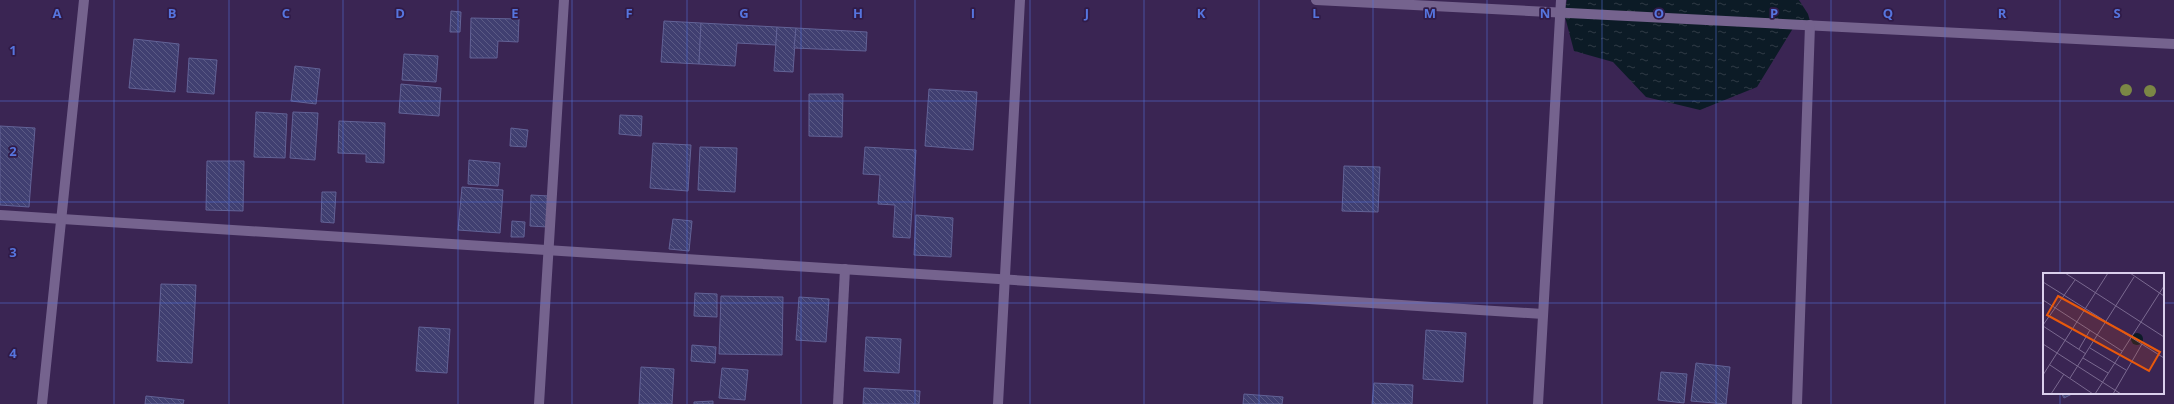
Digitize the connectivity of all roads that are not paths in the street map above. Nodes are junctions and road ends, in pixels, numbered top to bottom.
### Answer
1 (84, 0) edge
2 (564, 0) edge
3 (1020, 0) edge
4 (1316, 0) edge
5 (1561, 0) edge
6 (1561, 13) junction
7 (1810, 25) junction
8 (2174, 44) edge
9 (0, 215) edge
10 (61, 218) junction
11 (549, 250) junction
12 (845, 269) junction
13 (1005, 279) junction
14 (1543, 314) junction
15 (42, 404) edge
16 (539, 404) edge
17 (838, 404) edge
18 (998, 404) edge
19 (1538, 404) edge
20 (1797, 404) edge

1 - 10 street
2 - 11 street
3 - 13 street
4 - 6 street
5 - 6 street
6 - 7 street
6 - 14 street
7 - 8 street
7 - 20 street
9 - 10 street
10 - 11 street
10 - 15 street
11 - 12 street
11 - 16 street
12 - 13 street
12 - 17 street
13 - 14 street
13 - 18 street
14 - 19 street

